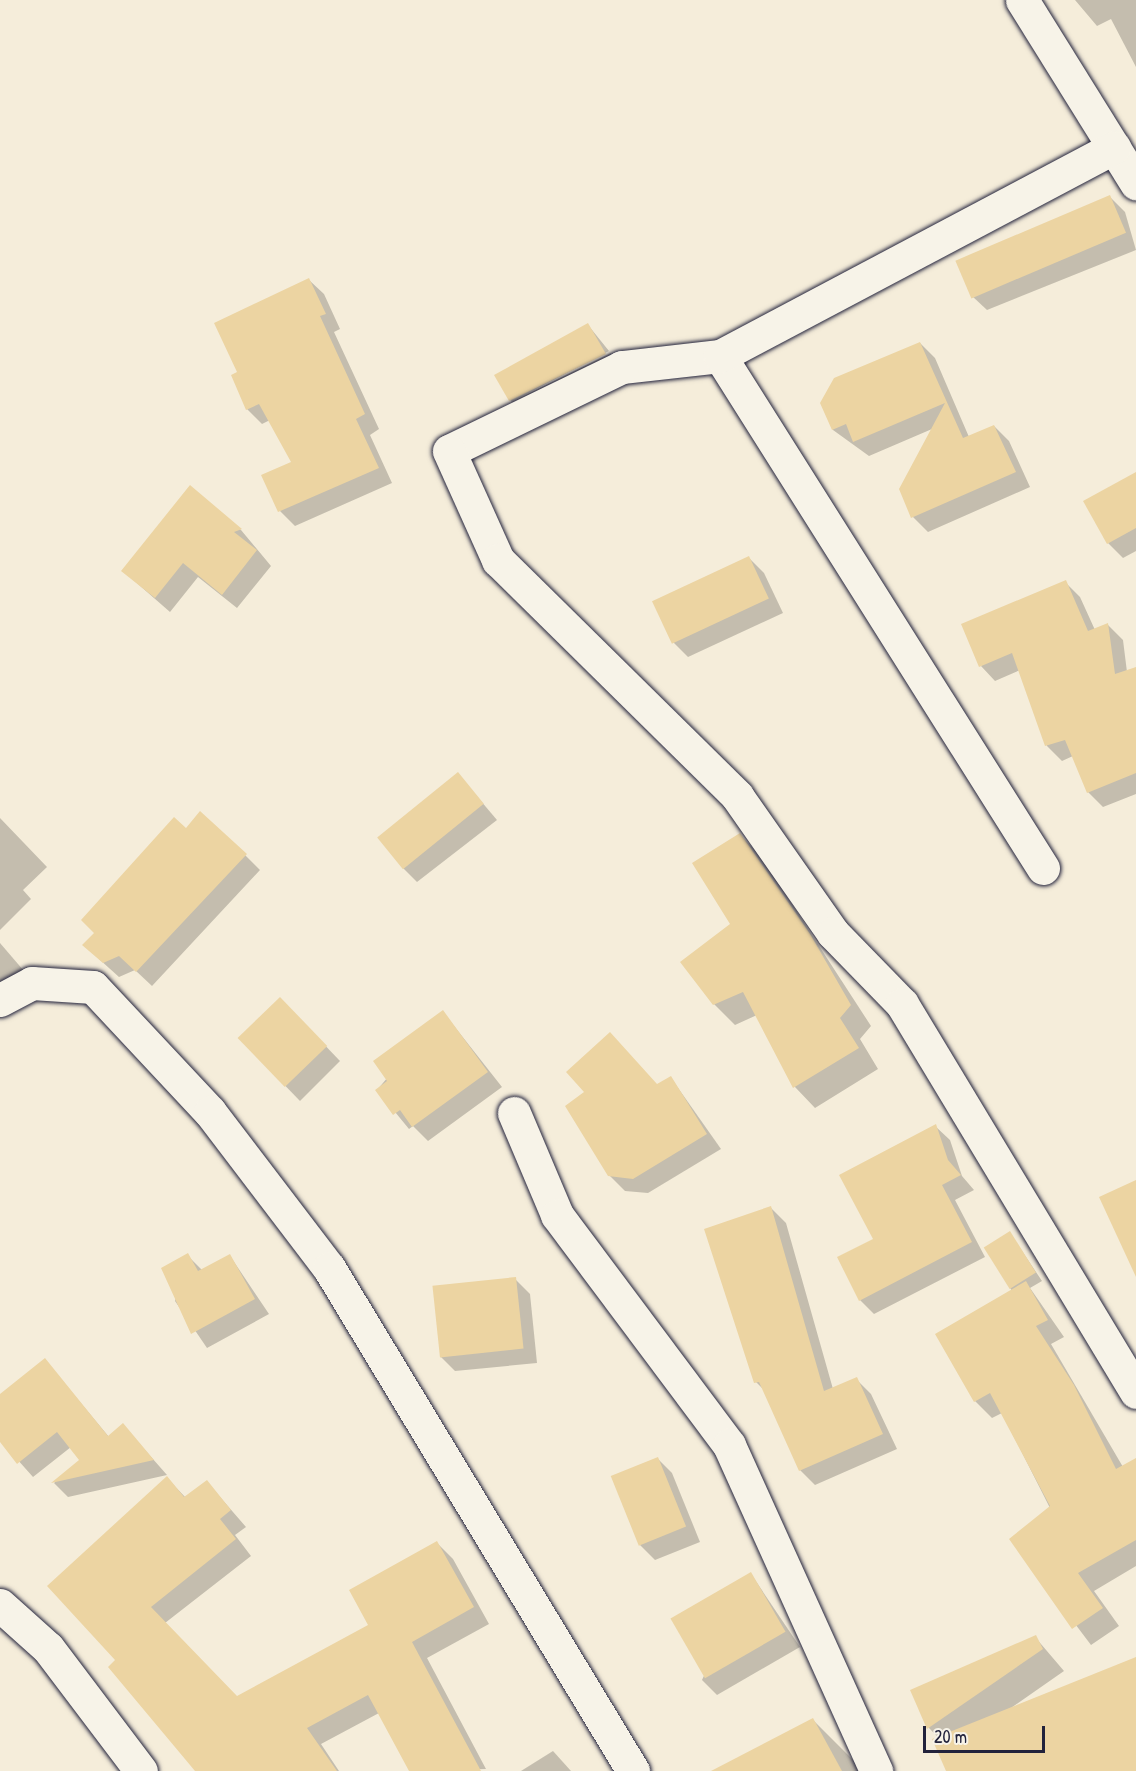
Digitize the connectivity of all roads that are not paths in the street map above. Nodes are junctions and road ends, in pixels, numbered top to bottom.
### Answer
1 (1022, 0) edge
2 (1114, 147) junction
3 (1136, 183) edge
4 (720, 356) junction
5 (1043, 868) dead end
6 (0, 1000) edge
7 (514, 1113) dead end
8 (1126, 1351) edge
9 (1136, 1392) edge
10 (0, 1605) edge
11 (141, 1771) edge
12 (633, 1771) edge
13 (876, 1771) edge

1 - 2 street
2 - 3 street
2 - 4 street
4 - 5 street
4 - 8 street
6 - 12 street
7 - 13 street
8 - 9 street
10 - 11 street

